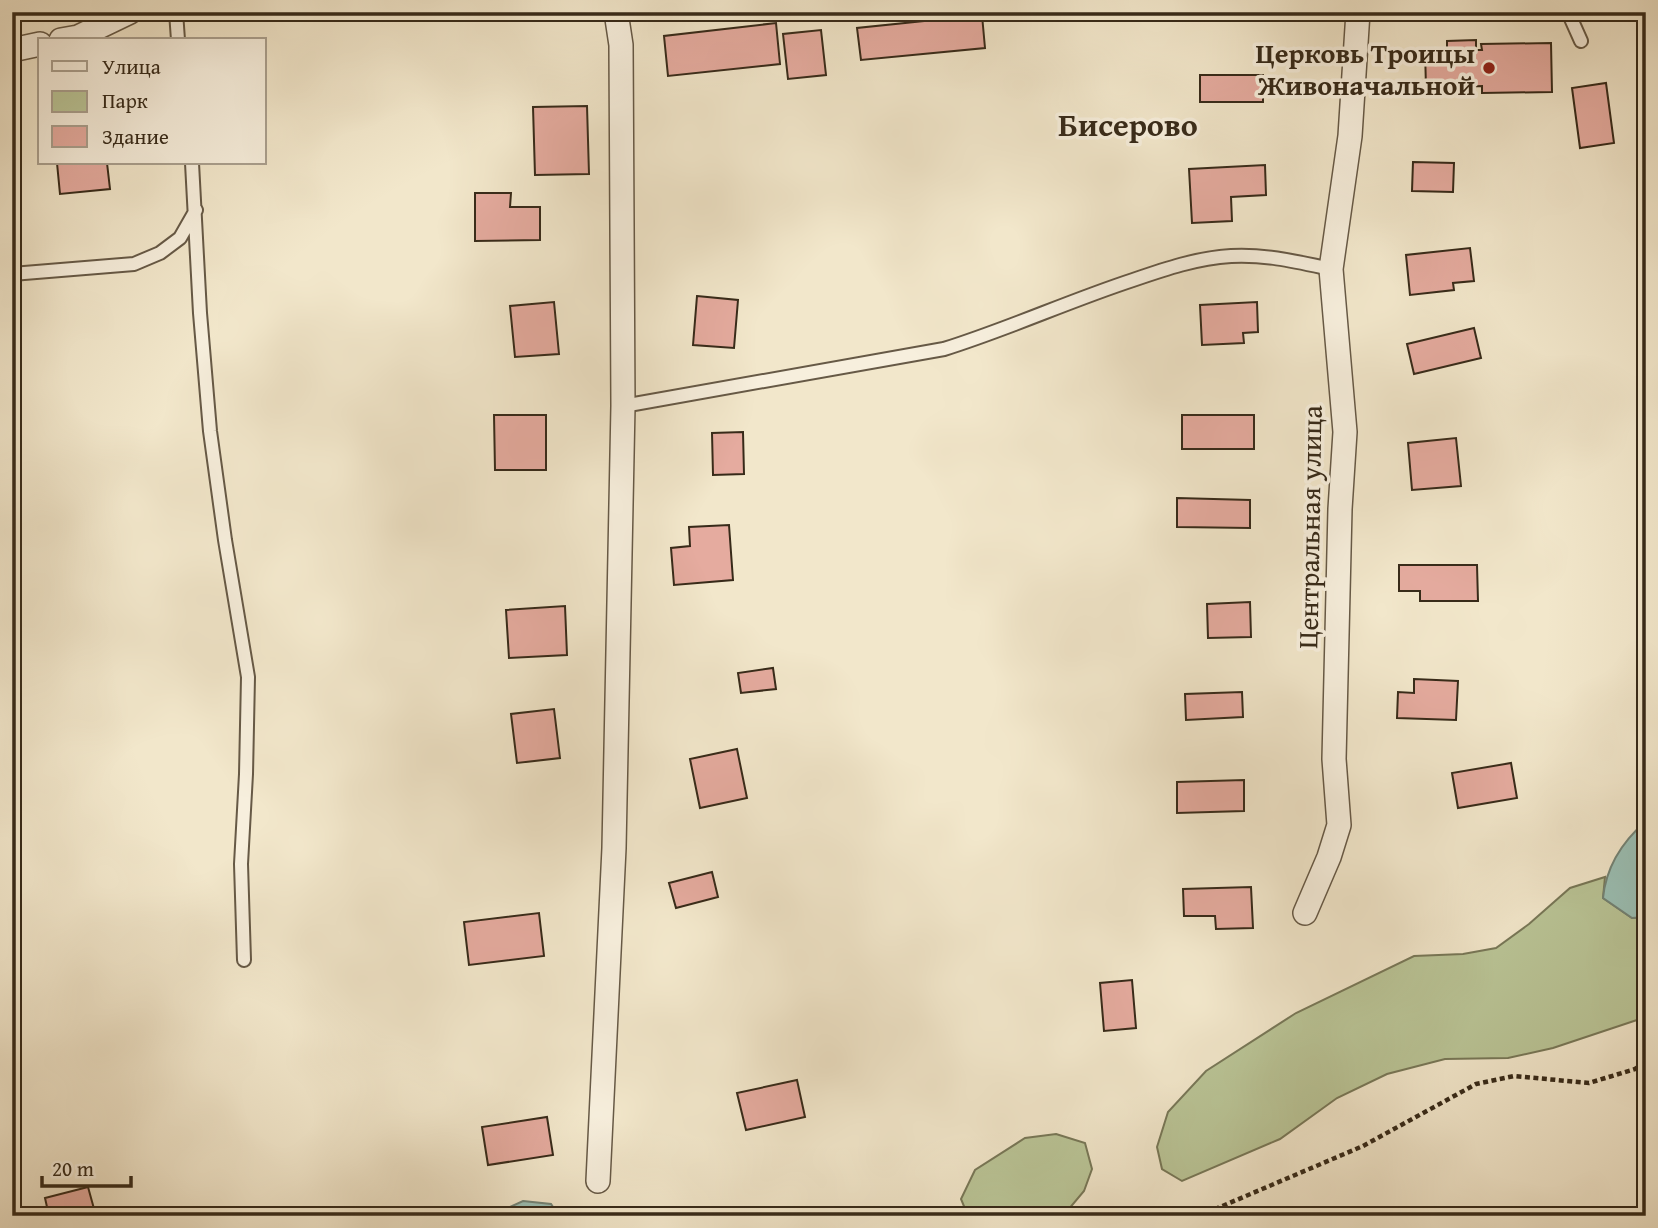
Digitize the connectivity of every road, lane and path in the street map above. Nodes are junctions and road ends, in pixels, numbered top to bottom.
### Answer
1 (130, 12) edge
2 (176, 12) edge
3 (616, 12) edge
4 (1358, 12) edge
5 (1568, 12) edge
6 (72, 38) edge
7 (178, 38) edge
8 (1581, 41) dead end
9 (38, 44) edge
10 (12, 50) edge
11 (192, 164) edge
12 (196, 210) junction
13 (1331, 269) junction
14 (12, 274) edge
15 (622, 406) junction
16 (1305, 913) dead end
17 (244, 960) dead end
18 (1646, 1061) edge
19 (597, 1181) dead end
20 (1199, 1216) edge

1 - 6 street
2 - 7 lane
3 - 15 street
4 - 13 street, Центральная улица
5 - 8 lane
9 - 10 street
11 - 12 lane
12 - 14 lane
12 - 17 lane
13 - 15 lane
13 - 16 street, Центральная улица
15 - 19 street
18 - 20 path

